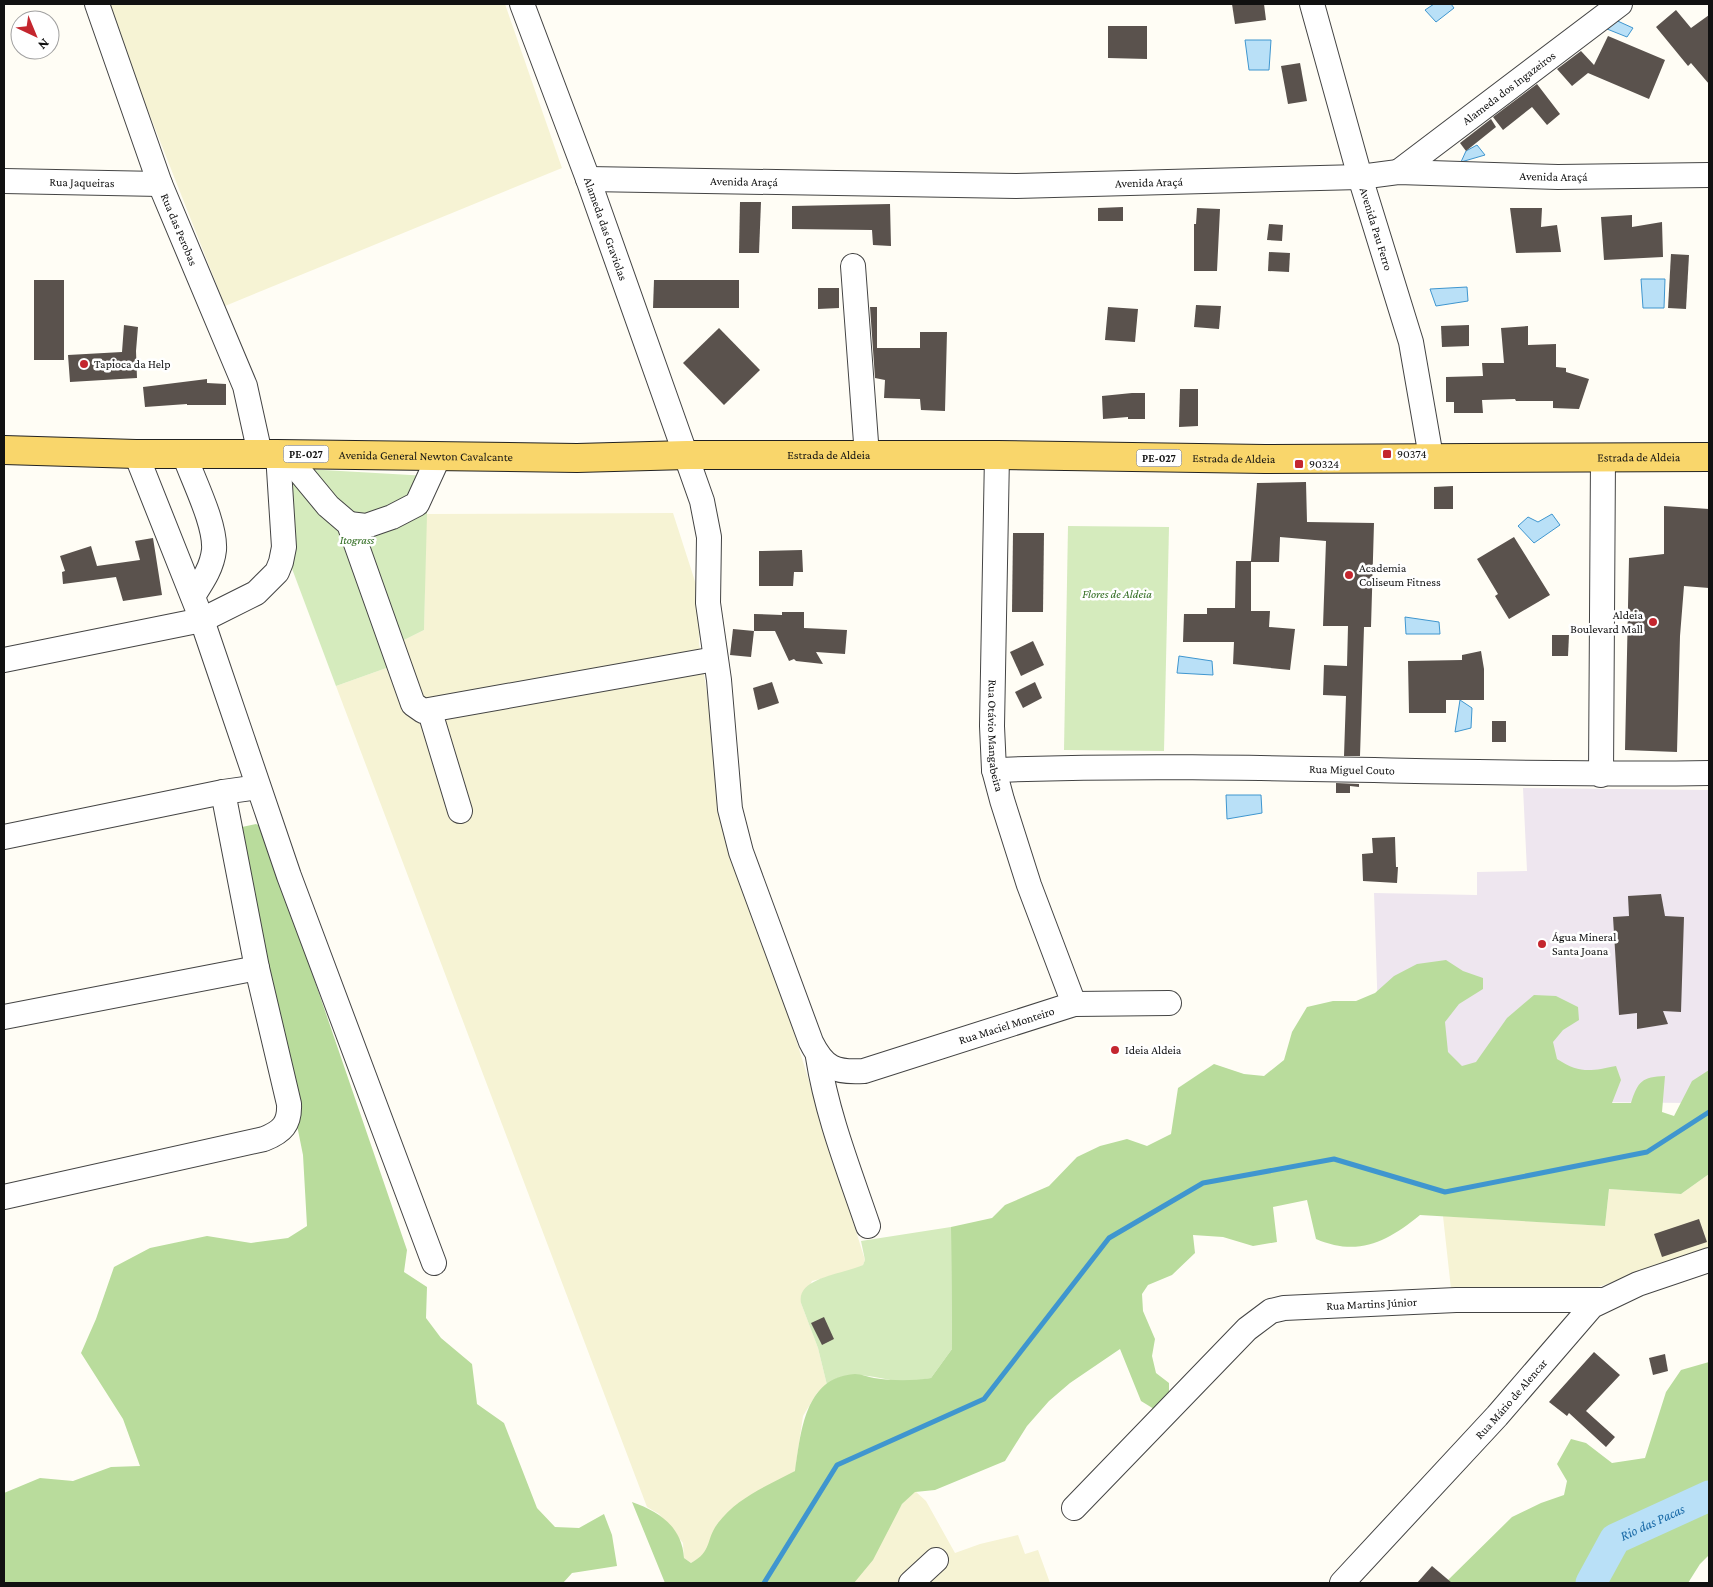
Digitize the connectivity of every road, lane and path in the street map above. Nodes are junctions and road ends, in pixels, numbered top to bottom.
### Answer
1 (97, 4) edge
2 (522, 4) edge
3 (1312, 4) edge
4 (1620, 4) edge
5 (1398, 172) junction
6 (1709, 175) edge
7 (1360, 177) junction
8 (588, 179) junction
9 (4, 181) edge
10 (160, 184) junction
11 (853, 266) dead end
12 (4, 450) edge
13 (136, 454) junction
14 (184, 454) junction
15 (274, 454) junction
16 (687, 455) junction
17 (997, 455) junction
18 (439, 456) junction
19 (867, 456) junction
20 (1431, 457) junction
21 (1709, 457) edge
22 (609, 458) joint
23 (1603, 458) junction
24 (349, 524) junction
25 (193, 596) junction
26 (202, 620) junction
27 (715, 659) junction
28 (4, 660) edge
29 (430, 712) junction
30 (994, 770) junction
31 (1709, 773) edge
32 (1601, 774) junction
33 (258, 787) junction
34 (223, 792) junction
35 (460, 811) dead end
36 (267, 814) junction
37 (228, 820) junction
38 (4, 837) edge
39 (257, 968) junction
40 (1169, 1003) dead end
41 (1074, 1004) junction
42 (4, 1017) edge
43 (818, 1057) junction
44 (4, 1197) edge
45 (868, 1226) dead end
46 (1709, 1260) edge
47 (434, 1263) dead end
48 (1600, 1300) junction
49 (1074, 1508) dead end
50 (936, 1560) dead end
51 (911, 1583) edge
52 (1342, 1583) edge

1 - 10 street, Rua das Perobas
2 - 8 street, Alameda das Graviolas
3 - 7 street, Avenida Pau Ferro
4 - 5 street, Alameda dos Ingazeiros
5 - 6 street, Avenida Araçá
5 - 7 street, Avenida Araçá
7 - 8 street, Avenida Araçá
7 - 20 street, Avenida Pau Ferro
8 - 16 street, Alameda das Graviolas
9 - 10 street, Rua Jaqueiras
10 - 15 street, Rua das Perobas
11 - 19 street
12 - 13 main road, Avenida General Newton Cavalcante / PE-027
13 - 14 main road, Avenida General Newton Cavalcante / PE-027
13 - 25 street
14 - 15 main road, Avenida General Newton Cavalcante / PE-027
14 - 25 street
15 - 18 main road, Avenida General Newton Cavalcante / PE-027
15 - 24 street
15 - 26 street, Rua das Perobas
16 - 19 main road, Estrada de Aldeia / PE-027
16 - 22 main road, Estrada de Aldeia / PE-027
16 - 27 street, Alameda das Graviolas
17 - 19 main road, Estrada de Aldeia / PE-027
17 - 20 main road, Estrada de Aldeia / PE-027
17 - 30 street, Rua Otávio Mangabeira
18 - 22 main road, Avenida General Newton Cavalcante / PE-027
18 - 24 street
20 - 23 main road, Estrada de Aldeia / PE-027
21 - 23 main road, Estrada de Aldeia / PE-027
23 - 32 street
24 - 29 street
25 - 26 street
26 - 28 street, Rua das Perobas
26 - 33 street
27 - 29 street
27 - 43 street, Alameda das Graviolas
29 - 35 street
30 - 32 street, Rua Miguel Couto
30 - 41 street, Rua Otávio Mangabeira
31 - 32 street, Rua Miguel Couto
33 - 34 street
33 - 36 street
34 - 37 street
34 - 38 street
36 - 37 street
36 - 47 street
37 - 39 street
39 - 42 street
39 - 44 street
40 - 41 street, Rua Maciel Monteiro
41 - 43 street, Rua Maciel Monteiro
43 - 45 street, Alameda das Graviolas
46 - 48 street, Rua Mário de Alencar
48 - 49 street, Rua Martins Júnior
48 - 52 street, Rua Mário de Alencar
50 - 51 street

